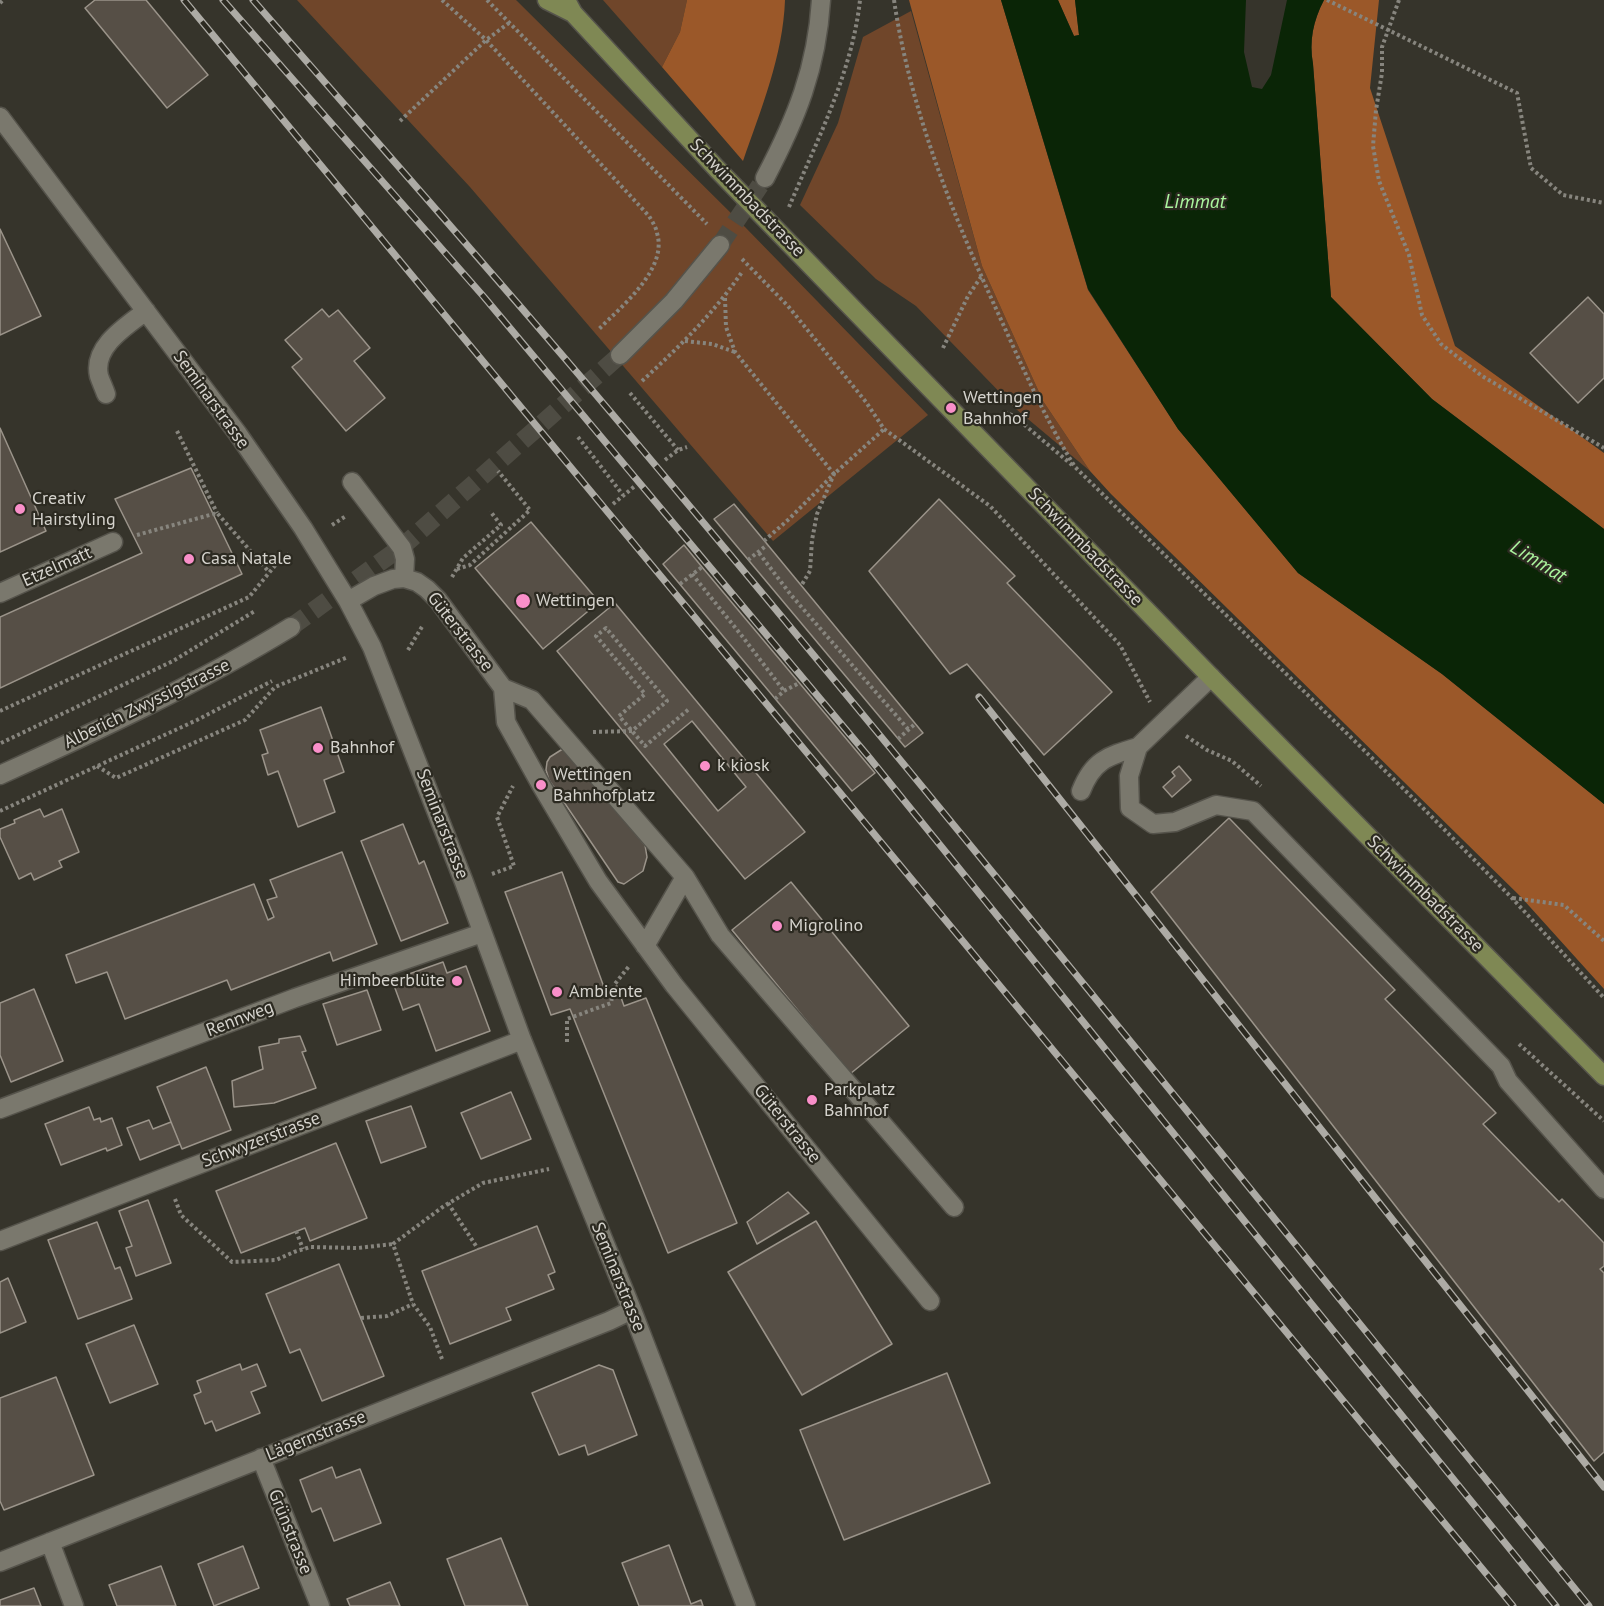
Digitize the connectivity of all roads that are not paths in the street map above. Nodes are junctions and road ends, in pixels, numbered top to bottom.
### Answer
1 (547, 0) edge
2 (820, 0) edge
3 (569, 7) edge
4 (0, 117) edge
5 (765, 178) tunnel mouth
6 (717, 238) tunnel mouth
7 (146, 311) junction
8 (620, 355) tunnel mouth
9 (106, 394) dead end
10 (352, 482) dead end
11 (113, 542) road end
12 (404, 578) junction
13 (0, 593) edge
14 (348, 601) junction
15 (291, 627) tunnel mouth
16 (1211, 677) junction
17 (503, 688) junction
18 (1138, 747) junction
19 (0, 775) edge
20 (1081, 790) dead end
21 (685, 877) junction
22 (482, 933) junction
23 (645, 946) junction
24 (522, 1040) junction
25 (1604, 1076) edge
26 (0, 1109) edge
27 (1604, 1189) edge
28 (954, 1207) dead end
29 (0, 1241) edge
30 (930, 1301) dead end
31 (632, 1310) junction
32 (261, 1458) junction
33 (50, 1542) junction
34 (0, 1562) edge
35 (74, 1606) edge
36 (320, 1606) edge
37 (746, 1606) edge

1 - 3 main road, Schwimmbadstrasse
2 - 5 street
3 - 16 main road, Schwimmbadstrasse
4 - 7 street, Seminarstrasse
6 - 8 street
7 - 9 street
7 - 14 street, Seminarstrasse
10 - 12 street
11 - 13 street, Etzelmatt
12 - 14 street
12 - 17 street, Güterstrasse
14 - 22 street, Seminarstrasse
15 - 19 street, Alberich Zwyssigstrasse
16 - 18 street
16 - 25 main road, Schwimmbadstrasse
17 - 21 street, Güterstrasse
17 - 23 street, Güterstrasse
18 - 20 street
18 - 27 street
21 - 23 street
21 - 28 street, Güterstrasse
22 - 24 street, Seminarstrasse
22 - 26 street, Rennweg
23 - 30 street, Güterstrasse
24 - 29 street, Schwyzerstrasse
24 - 31 street, Seminarstrasse
31 - 32 street, Lägernstrasse
31 - 37 street, Seminarstrasse
32 - 33 street, Lägernstrasse
32 - 36 street, Grünstrasse
33 - 34 street, Lägernstrasse
33 - 35 street

